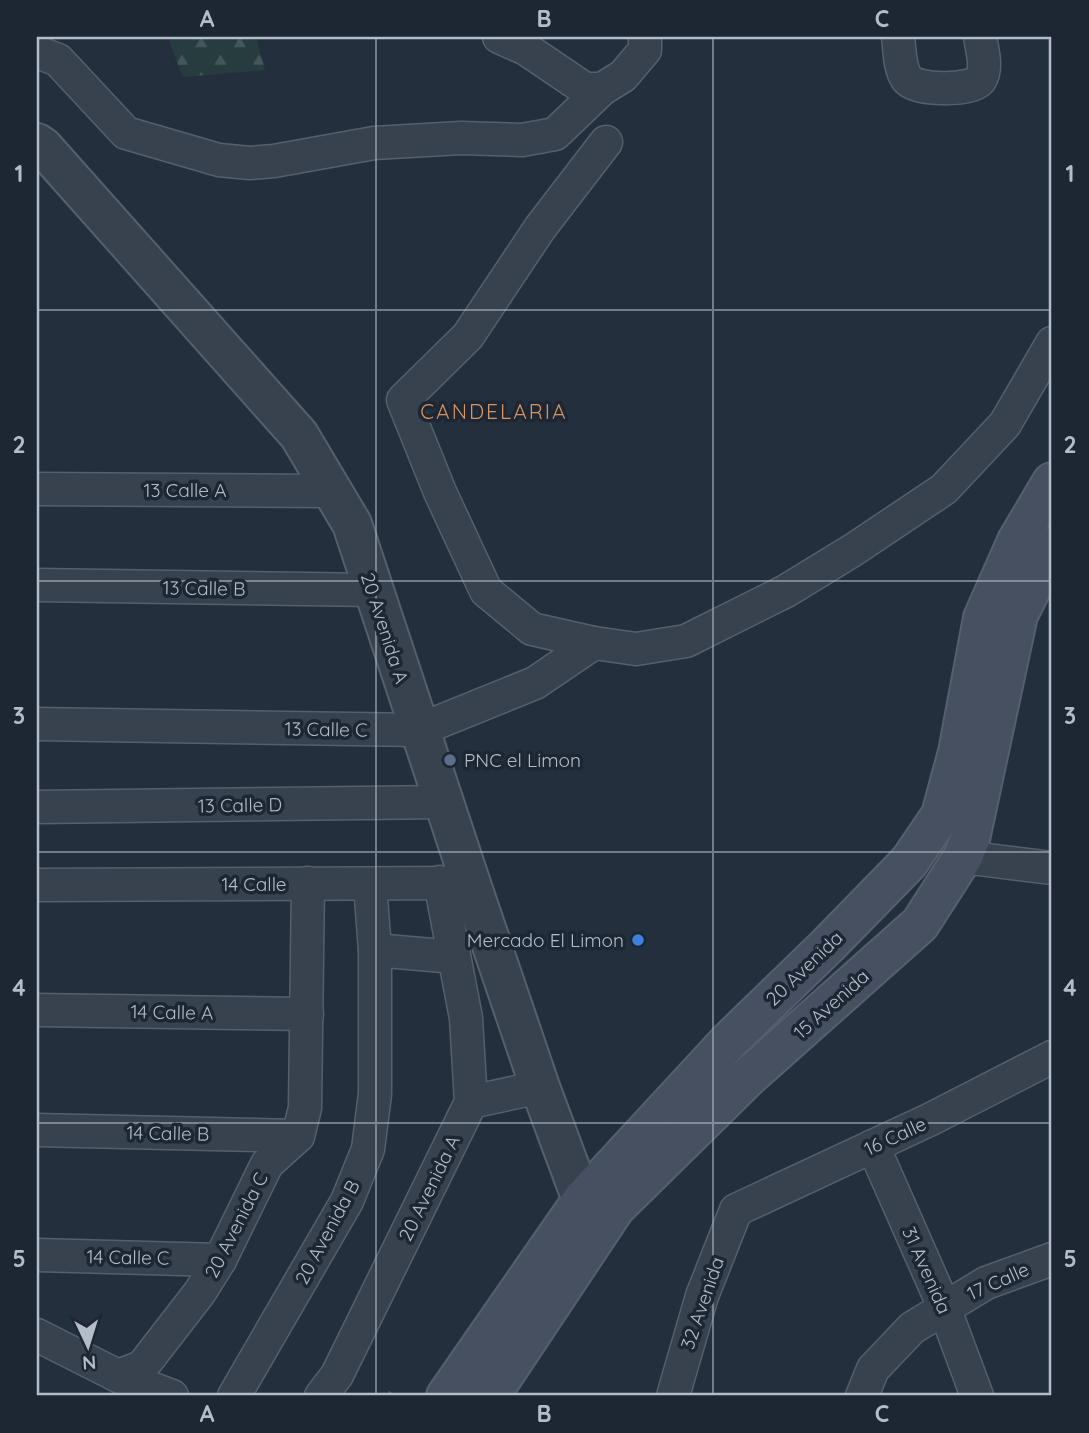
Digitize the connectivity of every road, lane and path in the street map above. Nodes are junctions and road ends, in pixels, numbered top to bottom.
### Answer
1 (499, 37) edge
2 (645, 37) edge
3 (898, 37) edge
4 (980, 37) edge
5 (37, 52) edge
6 (602, 89) junction
7 (606, 142) dead end
8 (37, 143) edge
9 (1052, 343) edge
10 (1052, 482) edge
11 (37, 489) edge
12 (334, 491) junction
13 (1052, 547) edge
14 (37, 585) edge
15 (372, 590) junction
16 (594, 643) junction
17 (37, 724) edge
18 (419, 730) junction
19 (443, 802) junction
20 (37, 807) edge
21 (963, 857) junction
22 (1052, 868) edge
23 (308, 883) junction
24 (455, 883) junction
25 (37, 885) edge
26 (370, 885) junction
27 (374, 950) junction
28 (454, 957) junction
29 (37, 1010) edge
30 (307, 1014) junction
31 (1052, 1057) edge
32 (540, 1087) junction
33 (471, 1102) junction
34 (37, 1130) edge
35 (298, 1136) junction
36 (873, 1146) junction
37 (582, 1200) junction
38 (736, 1210) joint
39 (37, 1255) edge
40 (1052, 1258) edge
41 (220, 1260) junction
42 (944, 1307) junction
43 (37, 1335) edge
44 (118, 1376) junction
45 (389, 1394) edge
46 (172, 1396) edge
47 (234, 1396) edge
48 (321, 1396) edge
49 (398, 1396) edge
50 (446, 1396) edge
51 (489, 1396) edge
52 (673, 1396) edge
53 (862, 1396) edge
54 (977, 1396) edge

1 - 6 street
2 - 6 street
3 - 4 street
5 - 6 street
7 - 16 street
8 - 12 street, 20 Avenida A
9 - 16 street
10 - 37 main road, 20 Avenida
11 - 12 street, 13 Calle A
12 - 15 street, 20 Avenida A
13 - 21 main road, 15 Avenida
14 - 15 street, 13 Calle B
15 - 18 street, 20 Avenida A
16 - 18 street, 13 Calle C
17 - 18 street, 13 Calle C
18 - 19 street, 20 Avenida A
19 - 20 street, 13 Calle D
19 - 24 street, 20 Avenida A
21 - 22 street
21 - 51 main road, 15 Avenida
23 - 25 street, 14 Calle
23 - 26 street, 14 Calle
23 - 30 street
24 - 26 street, 14 Calle
24 - 28 street, 20 Avenida A
24 - 32 street, 20 Avenida A
26 - 27 street, 20 Avenida B
27 - 28 street
27 - 47 street, 20 Avenida B
28 - 33 street, 20 Avenida A
29 - 30 street, 14 Calle A
30 - 35 street
31 - 36 street, 16 Calle
32 - 33 street
32 - 37 street, 20 Avenida A
33 - 48 street, 20 Avenida A
34 - 35 street, 14 Calle B
35 - 41 street, 20 Avenida C
36 - 38 street, 16 Calle
36 - 42 street, 31 Avenida
37 - 50 main road, 20 Avenida
38 - 52 street, 32 Avenida
39 - 41 street, 14 Calle C
40 - 42 street, 17 Calle
41 - 44 street, 20 Avenida C
42 - 53 street, 17 Calle
42 - 54 street, 31 Avenida
43 - 44 street
44 - 46 street
45 - 49 path

